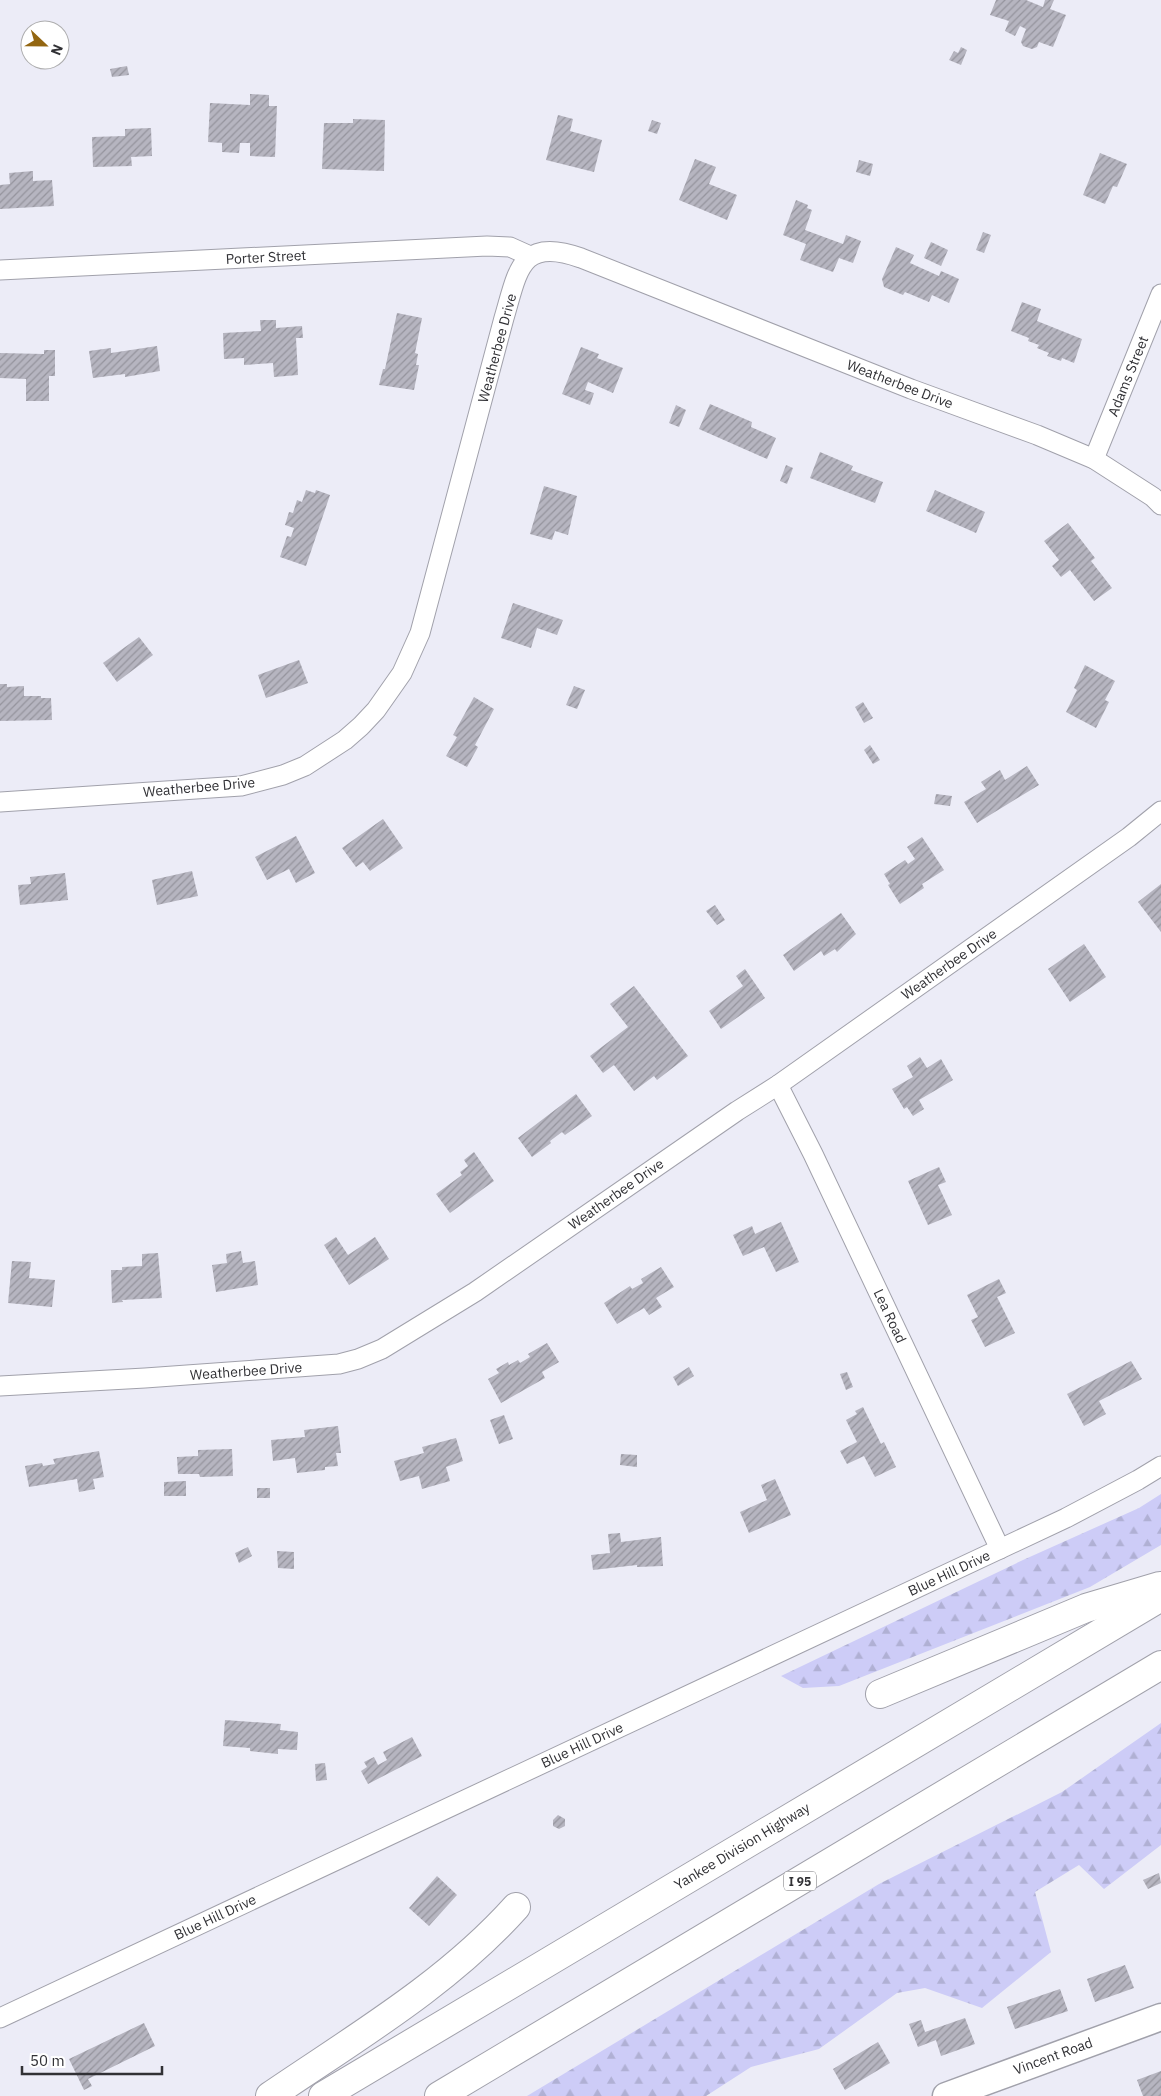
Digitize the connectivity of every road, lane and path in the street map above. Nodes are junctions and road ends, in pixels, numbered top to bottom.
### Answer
1 (530, 256) junction
2 (0, 270) edge
3 (1161, 294) edge
4 (1094, 459) junction
5 (1161, 505) edge
6 (0, 802) edge
7 (1161, 811) edge
8 (778, 1085) junction
9 (0, 1386) edge
10 (1161, 1466) edge
11 (1000, 1549) junction
12 (1161, 1585) edge
13 (1161, 1597) edge
14 (1161, 1665) edge
15 (880, 1694) dead end
16 (516, 1907) dead end
17 (1161, 2016) edge
18 (0, 2018) edge
19 (270, 2096) edge
20 (323, 2096) edge
21 (439, 2096) edge
22 (946, 2096) edge

1 - 2 street, Porter Street
1 - 4 street, Weatherbee Drive
1 - 6 street, Weatherbee Drive
3 - 4 street, Adams Street
4 - 5 street, Weatherbee Drive
7 - 8 street, Weatherbee Drive
8 - 9 street, Weatherbee Drive
8 - 11 street, Lea Road
10 - 11 street, Blue Hill Drive
11 - 18 street, Blue Hill Drive
12 - 15 highway
13 - 20 highway, Yankee Division Highway
14 - 21 highway, I 95
16 - 19 highway
17 - 22 street, Vincent Road

